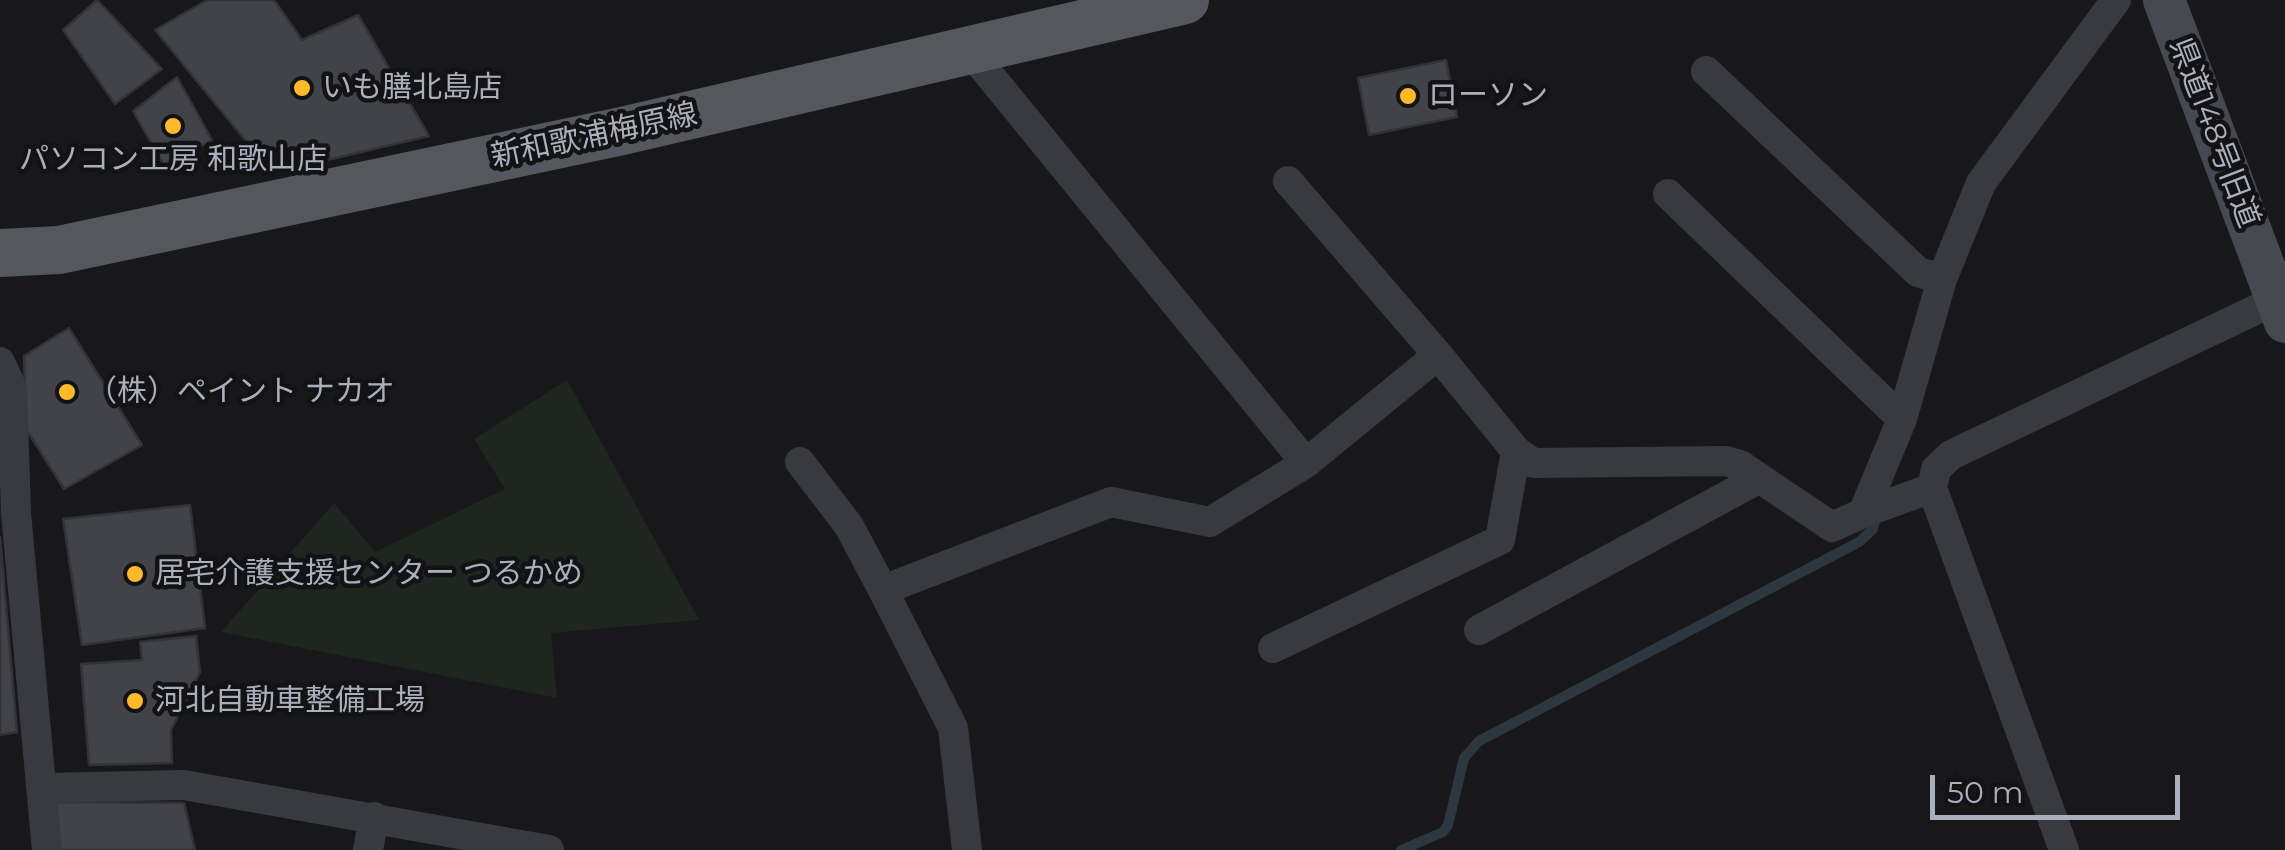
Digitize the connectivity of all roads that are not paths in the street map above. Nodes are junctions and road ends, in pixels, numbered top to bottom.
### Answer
1 (1185, 0) edge
2 (2116, 0) edge
3 (2164, 0) edge
4 (968, 50) junction
5 (1706, 71) dead end
6 (1288, 181) dead end
7 (1668, 194) dead end
8 (0, 253) edge
9 (1942, 279) junction
10 (2281, 311) edge
11 (1438, 355) junction
12 (0, 362) edge
13 (1902, 419) junction
14 (1516, 451) junction
15 (800, 462) dead end
16 (1306, 462) junction
17 (1758, 478) junction
18 (1922, 492) junction
19 (1867, 511) junction
20 (883, 590) junction
21 (1479, 630) dead end
22 (1273, 648) dead end
23 (43, 788) junction
24 (374, 817) junction
25 (47, 850) edge
26 (368, 850) edge
27 (549, 850) edge
28 (967, 850) edge
29 (2064, 850) edge

1 - 4 main road, 新和歌浦梅原線
2 - 9 street
3 - 10 street, 県道148号旧道
4 - 8 main road, 新和歌浦梅原線
4 - 16 street
5 - 9 street
6 - 11 street
7 - 13 street
9 - 13 street
10 - 18 street
11 - 14 street
11 - 16 street
12 - 23 street
13 - 19 street
14 - 17 street
14 - 22 street
15 - 20 street
16 - 20 street
17 - 19 street
17 - 21 street
18 - 19 street
18 - 29 street
20 - 28 street
23 - 24 street
23 - 25 street
24 - 26 street
24 - 27 street

